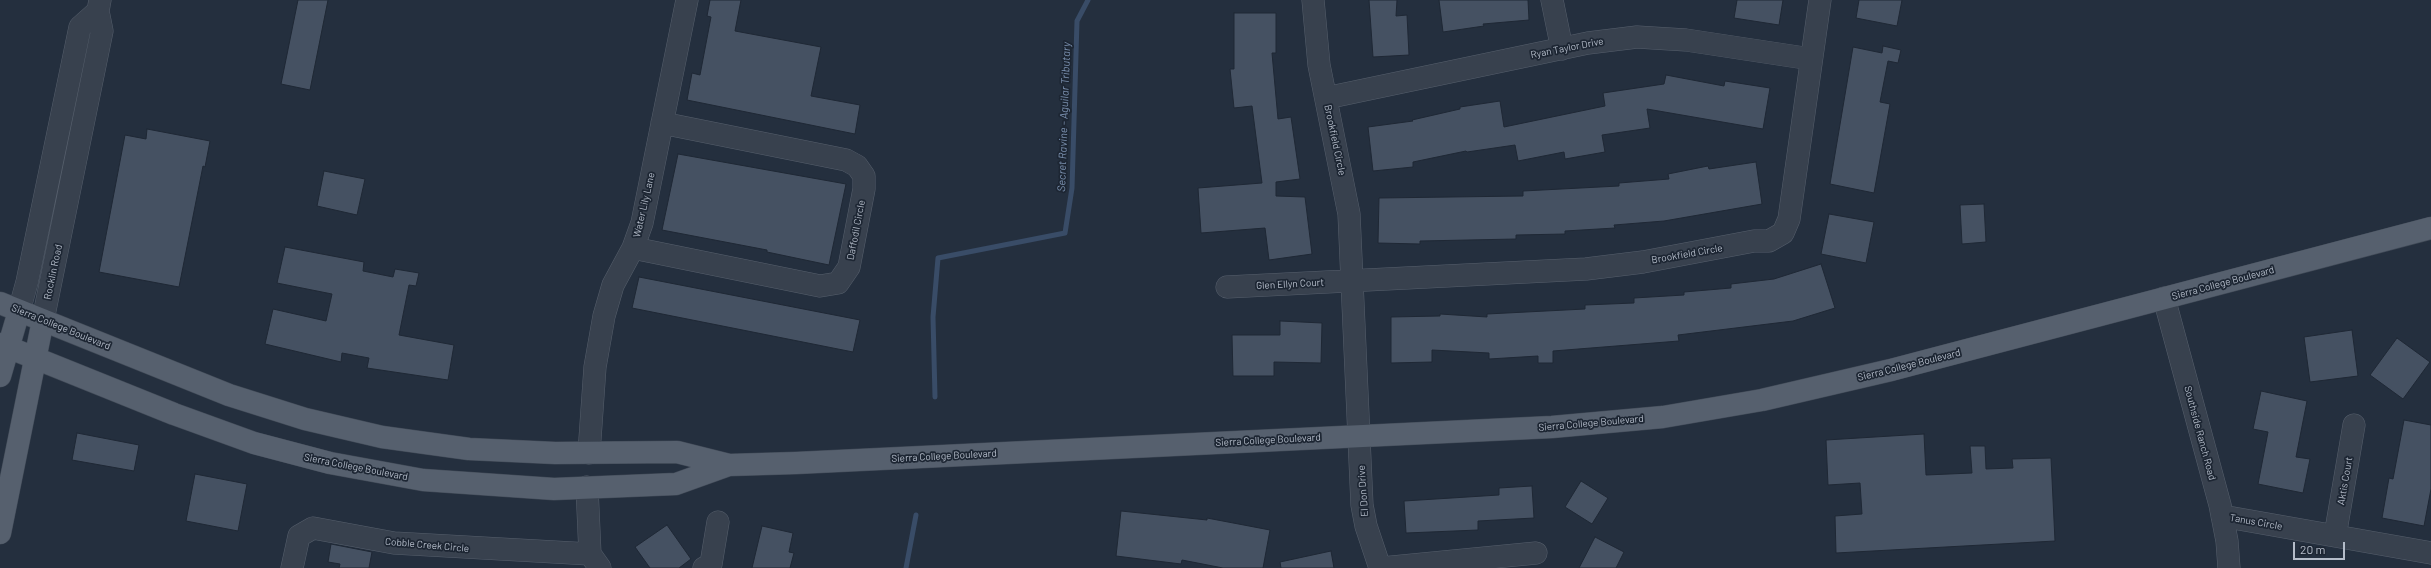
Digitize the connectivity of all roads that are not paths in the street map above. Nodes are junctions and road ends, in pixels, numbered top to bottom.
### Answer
1 (687, 0) edge
2 (1312, 0) edge
3 (1552, 0) edge
4 (1820, 0) edge
5 (99, 5) edge
6 (1562, 49) junction
7 (1811, 59) junction
8 (1326, 98) junction
9 (662, 123) junction
10 (2431, 228) edge
11 (633, 248) junction
12 (1353, 281) junction
13 (1227, 287) dead end
14 (2164, 298) junction
15 (10, 307) edge
16 (43, 320) junction
17 (4, 345) edge
18 (35, 358) junction
19 (0, 376) edge
20 (2354, 425) dead end
21 (1359, 435) junction
22 (589, 452) junction
23 (729, 465) junction
24 (587, 487) junction
25 (2222, 516) junction
26 (718, 522) dead end
27 (0, 534) edge
28 (2335, 536) junction
29 (1536, 553) dead end
30 (2431, 553) edge
31 (595, 561) edge
32 (292, 568) edge
33 (704, 568) edge
34 (1381, 568) edge
35 (2228, 568) edge

1 - 9 street, Water Lily Lane
2 - 8 street, Brookfield Circle
3 - 6 street
4 - 7 street, Brookfield Circle
5 - 15 street, Rocklin Road
5 - 16 street, Rocklin Road
6 - 7 street, Ryan Taylor Drive
6 - 8 street, Ryan Taylor Drive
7 - 12 street, Brookfield Circle
8 - 12 street, Brookfield Circle
9 - 11 street, Water Lily Lane
9 - 11 street, Daffodil Circle
10 - 14 main road, Sierra College Boulevard
11 - 22 street, Water Lily Lane
12 - 13 street, Glen Ellyn Court
12 - 21 street, Brookfield Circle
14 - 21 main road, Sierra College Boulevard
14 - 25 street, Southside Ranch Road
15 - 16 main road, Sierra College Boulevard
15 - 17 main road, Rocklin Road
16 - 18 main road, Rocklin Road
16 - 22 main road, Sierra College Boulevard
17 - 18 main road, Sierra College Boulevard
17 - 19 main road, Rocklin Road
18 - 24 main road, Sierra College Boulevard
18 - 27 main road, Rocklin Road
20 - 28 street, Aktis Court
21 - 23 main road, Sierra College Boulevard
21 - 34 street, El Don Drive
22 - 23 main road, Sierra College Boulevard
23 - 24 main road, Sierra College Boulevard
24 - 31 street, Cobble Creek Circle
25 - 28 street, Tanus Circle
25 - 35 street, Southside Ranch Road
26 - 33 street
28 - 30 street, Tanus Circle
29 - 34 street
31 - 32 street, Cobble Creek Circle

